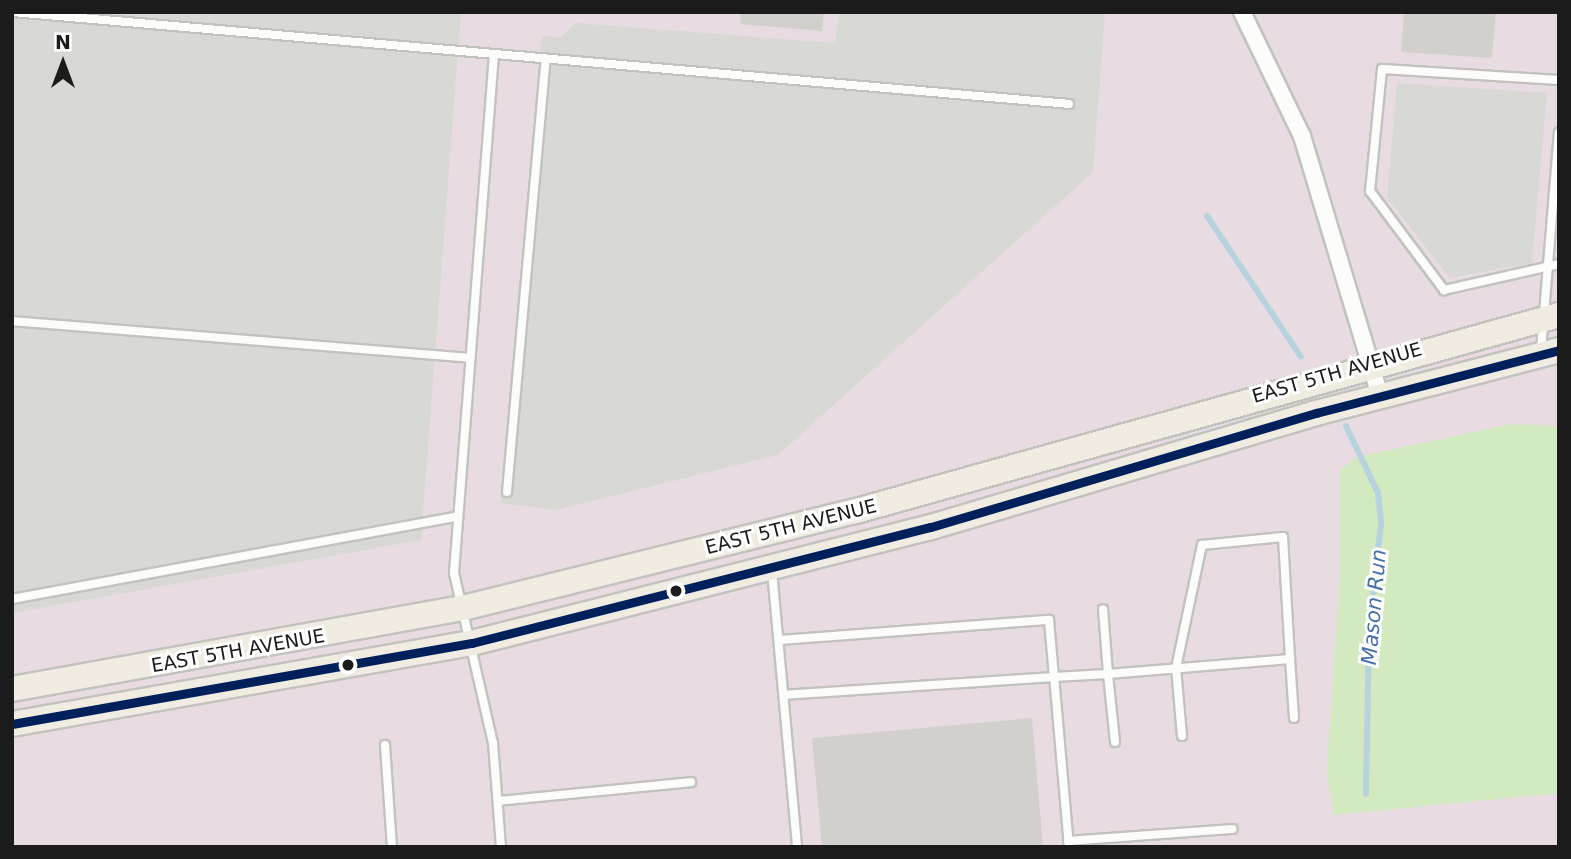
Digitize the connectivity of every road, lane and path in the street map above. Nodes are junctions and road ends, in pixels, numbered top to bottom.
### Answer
1 (12, 12) edge
2 (1242, 12) edge
3 (94, 16) edge
4 (494, 54) junction
5 (546, 59) junction
6 (1559, 80) edge
7 (1069, 104) dead end
8 (1559, 133) edge
9 (1559, 264) edge
10 (1548, 266) junction
11 (1551, 317) edge
12 (12, 321) edge
13 (1550, 352) edge
14 (470, 358) junction
15 (1371, 363) junction
16 (1380, 396) junction
17 (507, 492) dead end
18 (458, 516) junction
19 (771, 568) junction
20 (12, 599) edge
21 (463, 608) junction
22 (1103, 609) dead end
23 (780, 640) junction
24 (471, 643) junction
25 (1290, 659) junction
26 (1176, 668) junction
27 (1108, 674) junction
28 (1054, 677) junction
29 (12, 689) edge
30 (786, 695) junction
31 (1294, 718) dead end
32 (12, 724) edge
33 (1182, 736) dead end
34 (1115, 743) dead end
35 (385, 745) dead end
36 (691, 782) dead end
37 (498, 801) junction
38 (1233, 829) dead end
39 (1068, 844) edge
40 (392, 847) edge
41 (501, 847) edge
42 (797, 847) edge

1 - 3 lane
2 - 15 street
3 - 4 lane
4 - 5 lane
4 - 14 lane
5 - 7 lane
5 - 17 lane
6 - 10 lane
8 - 10 lane
9 - 10 lane
10 - 11 lane
11 - 13 lane
11 - 15 main road, EAST 5TH AVENUE
12 - 14 lane
13 - 16 main road, EAST 5TH AVENUE
14 - 18 lane
15 - 16 street
15 - 21 main road, EAST 5TH AVENUE
16 - 19 main road, EAST 5TH AVENUE
18 - 20 lane
18 - 21 lane
19 - 23 lane
19 - 24 main road, EAST 5TH AVENUE
21 - 24 lane
21 - 29 main road, EAST 5TH AVENUE
22 - 27 lane
23 - 28 lane
23 - 30 lane
24 - 32 main road, EAST 5TH AVENUE
24 - 37 lane
25 - 26 lane
25 - 26 lane
25 - 31 lane
26 - 27 lane
26 - 33 lane
27 - 28 lane
27 - 34 lane
28 - 30 lane
28 - 39 lane
30 - 42 lane
35 - 40 lane
36 - 37 lane
37 - 41 lane
38 - 39 lane

